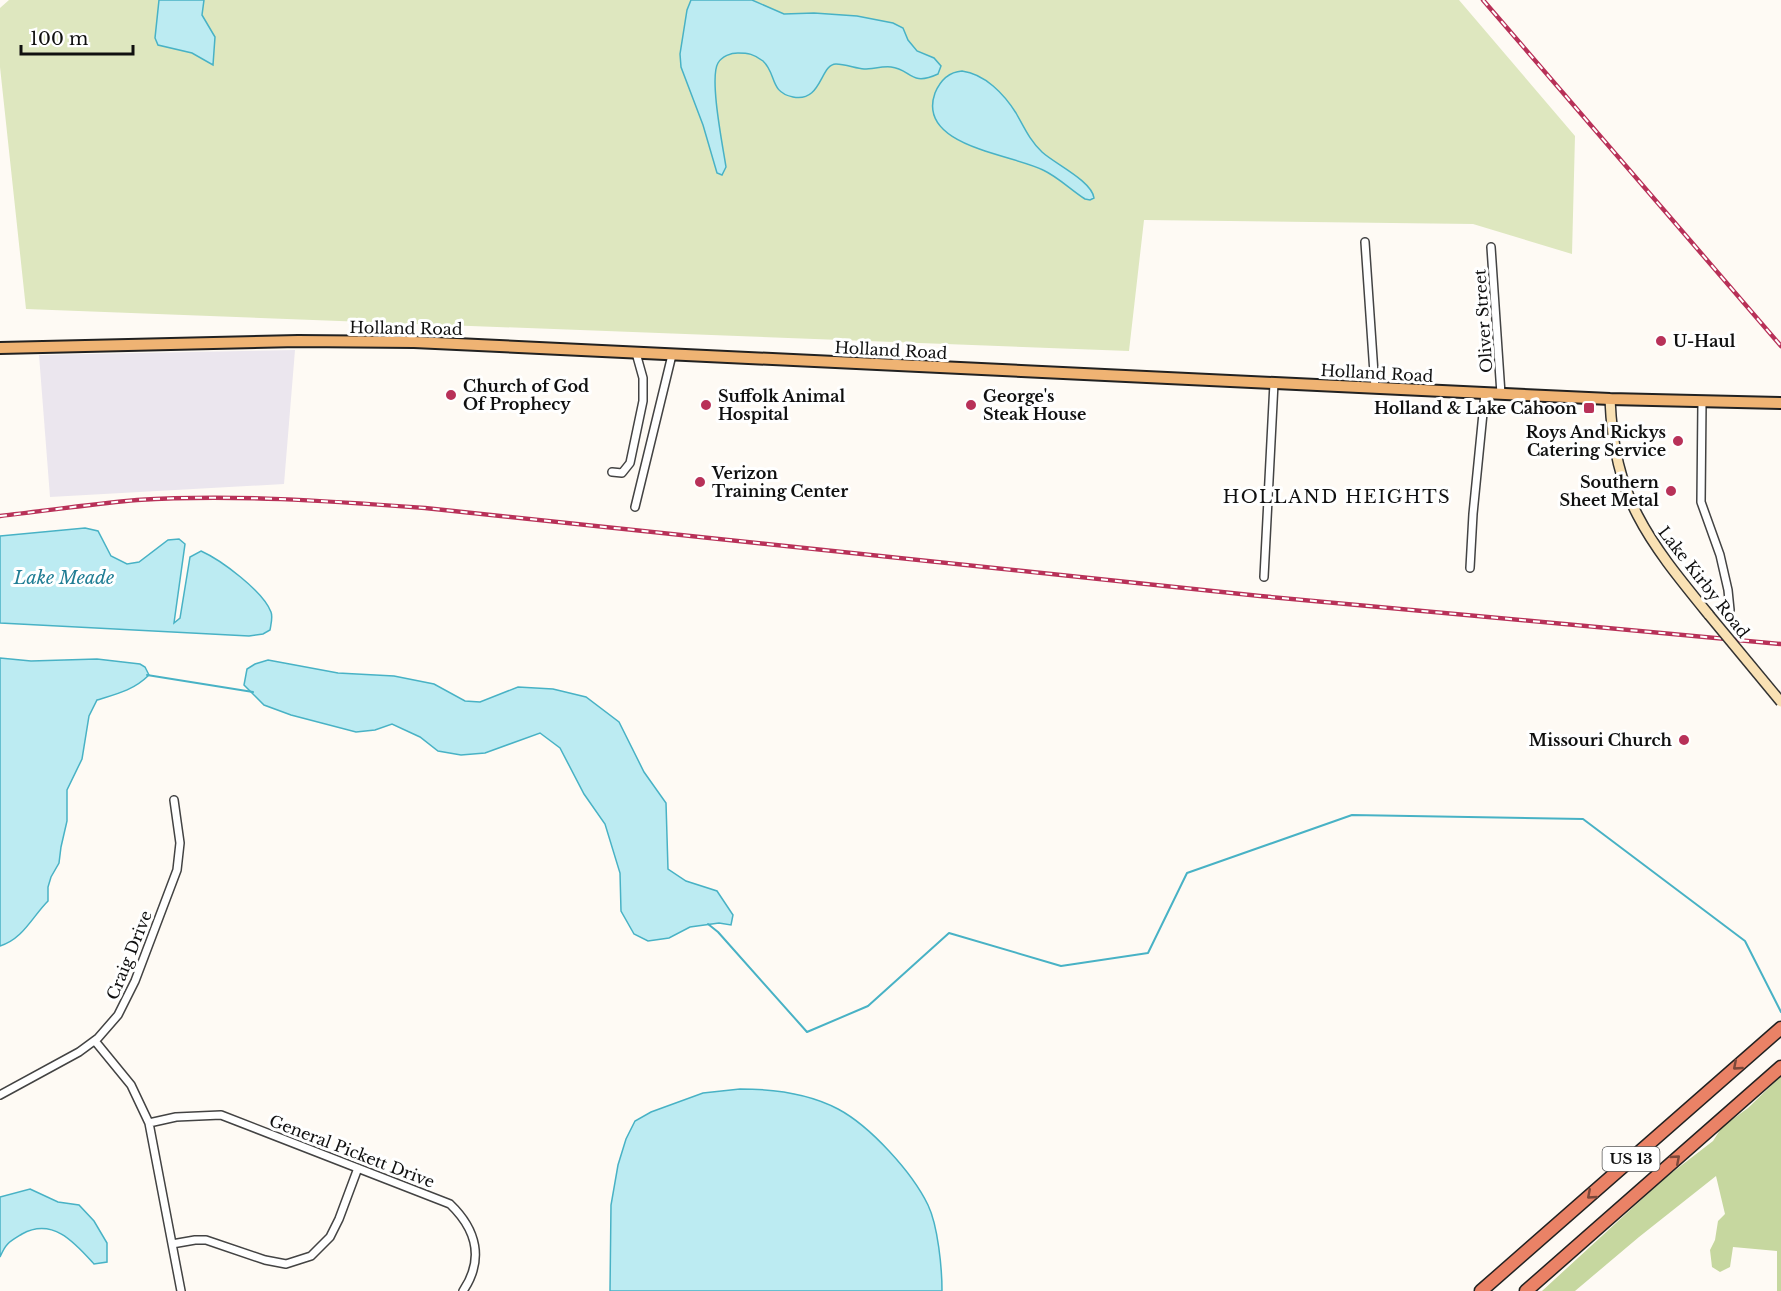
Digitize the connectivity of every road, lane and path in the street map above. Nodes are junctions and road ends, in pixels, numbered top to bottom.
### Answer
1 (1365, 242) dead end
2 (1491, 247) dead end
3 (0, 348) edge
4 (636, 353) junction
5 (672, 354) junction
6 (1274, 383) junction
7 (1376, 388) junction
8 (1485, 393) junction
9 (1501, 394) junction
10 (1610, 399) junction
11 (1702, 402) junction
12 (1781, 402) edge
13 (612, 472) dead end
14 (635, 507) dead end
15 (1470, 568) dead end
16 (1264, 577) dead end
17 (1730, 610) dead end
18 (1781, 702) edge
19 (174, 800) dead end
20 (1781, 1028) edge
21 (95, 1041) junction
22 (1781, 1067) edge
23 (0, 1095) edge
24 (149, 1123) junction
25 (358, 1168) junction
26 (172, 1244) junction
27 (181, 1291) edge
28 (463, 1291) edge
29 (1481, 1291) edge
30 (1526, 1291) edge

1 - 7 street
2 - 9 street, Oliver Street
3 - 4 main road, Holland Road
4 - 5 main road, Holland Road
4 - 13 street
5 - 6 main road, Holland Road
5 - 14 street
6 - 7 main road, Holland Road
6 - 16 street
7 - 8 main road, Holland Road
8 - 9 main road, Holland Road
8 - 15 street
9 - 10 main road, Holland Road
10 - 11 main road, Holland Road
10 - 18 street, Lake Kirby Road, bridge
11 - 12 main road, Holland Road
11 - 17 street
19 - 21 street, Craig Drive
20 -> 29 highway, US 13
21 - 23 street, Craig Drive
21 - 24 street
30 -> 22 highway, US 13
24 - 25 street, General Pickett Drive
24 - 26 street
25 - 26 street
25 - 28 street, General Pickett Drive
26 - 27 street

